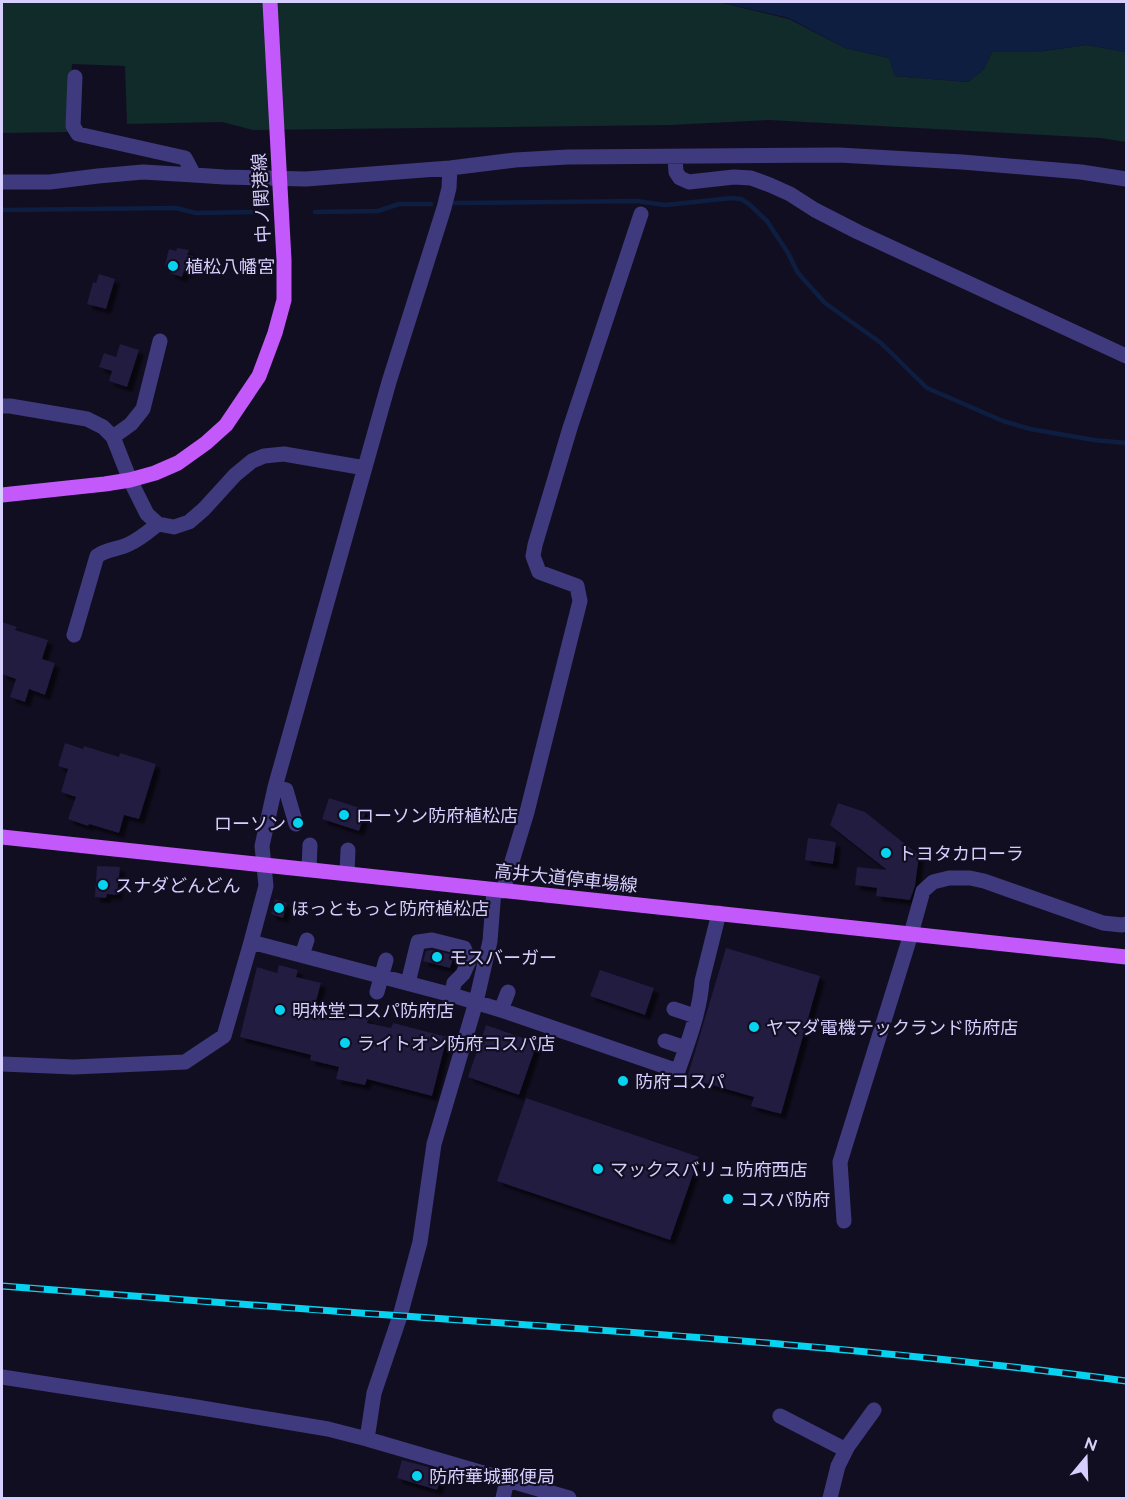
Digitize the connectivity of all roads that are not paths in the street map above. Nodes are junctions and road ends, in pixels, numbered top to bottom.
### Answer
1 (270, 2) edge
2 (75, 77) dead end
3 (675, 157) junction
4 (450, 168) junction
5 (191, 169) junction
6 (281, 178) junction
7 (1126, 179) edge
8 (2, 182) edge
9 (641, 214) dead end
10 (160, 341) dead end
11 (1126, 356) edge
12 (2, 406) edge
13 (113, 437) junction
14 (365, 468) junction
15 (130, 480) junction
16 (2, 495) edge
17 (158, 524) junction
18 (74, 635) dead end
19 (275, 787) junction
20 (296, 824) dead end
21 (2, 837) edge
22 (310, 845) dead end
23 (348, 850) dead end
24 (263, 865) junction
25 (309, 869) junction
26 (347, 873) junction
27 (499, 890) junction
28 (719, 913) junction
29 (1126, 924) edge
30 (911, 934) junction
31 (307, 940) dead end
32 (251, 942) junction
33 (302, 955) junction
34 (1126, 957) edge
35 (386, 960) dead end
36 (382, 976) junction
37 (408, 983) junction
38 (377, 992) dead end
39 (508, 992) dead end
40 (452, 994) junction
41 (476, 1002) junction
42 (674, 1009) dead end
43 (501, 1010) junction
44 (695, 1016) junction
45 (665, 1041) dead end
46 (686, 1048) junction
47 (2, 1064) edge
48 (844, 1221) dead end
49 (2, 1377) edge
50 (874, 1410) dead end
51 (780, 1416) dead end
52 (367, 1439) junction
53 (846, 1450) junction
54 (507, 1480) junction
55 (503, 1498) edge
56 (569, 1498) edge
57 (830, 1498) edge

1 - 6 main road, 中ノ関港線
2 - 5 street
3 - 4 street
3 - 7 street
3 - 11 street
4 - 6 street
4 - 14 street
5 - 6 street
5 - 8 street
6 - 15 main road, 中ノ関港線
9 - 27 street
10 - 13 street
12 - 13 street
13 - 15 street
14 - 17 street
14 - 19 street
15 - 16 main road, 中ノ関港線
15 - 17 street
17 - 18 street
19 - 20 street
19 - 24 street
21 - 24 main road, 高井大道停車場線
22 - 25 street
23 - 26 street
24 - 25 main road, 高井大道停車場線
24 - 32 street
25 - 26 main road, 高井大道停車場線
26 - 27 main road, 高井大道停車場線
27 - 28 main road, 高井大道停車場線
27 - 41 street
28 - 30 main road, 高井大道停車場線
28 - 44 street
29 - 30 street
30 - 34 main road, 高井大道停車場線
30 - 48 street
31 - 33 street
32 - 33 street
32 - 47 street
33 - 36 street
35 - 36 street
36 - 37 street
36 - 38 street
37 - 40 street
37 - 40 street
39 - 43 street
40 - 41 street
41 - 43 street
41 - 52 street
42 - 44 street
43 - 46 street
44 - 46 street
45 - 46 street
49 - 52 street
50 - 53 street
51 - 53 street
52 - 54 street
53 - 57 street
54 - 55 street
54 - 56 street

